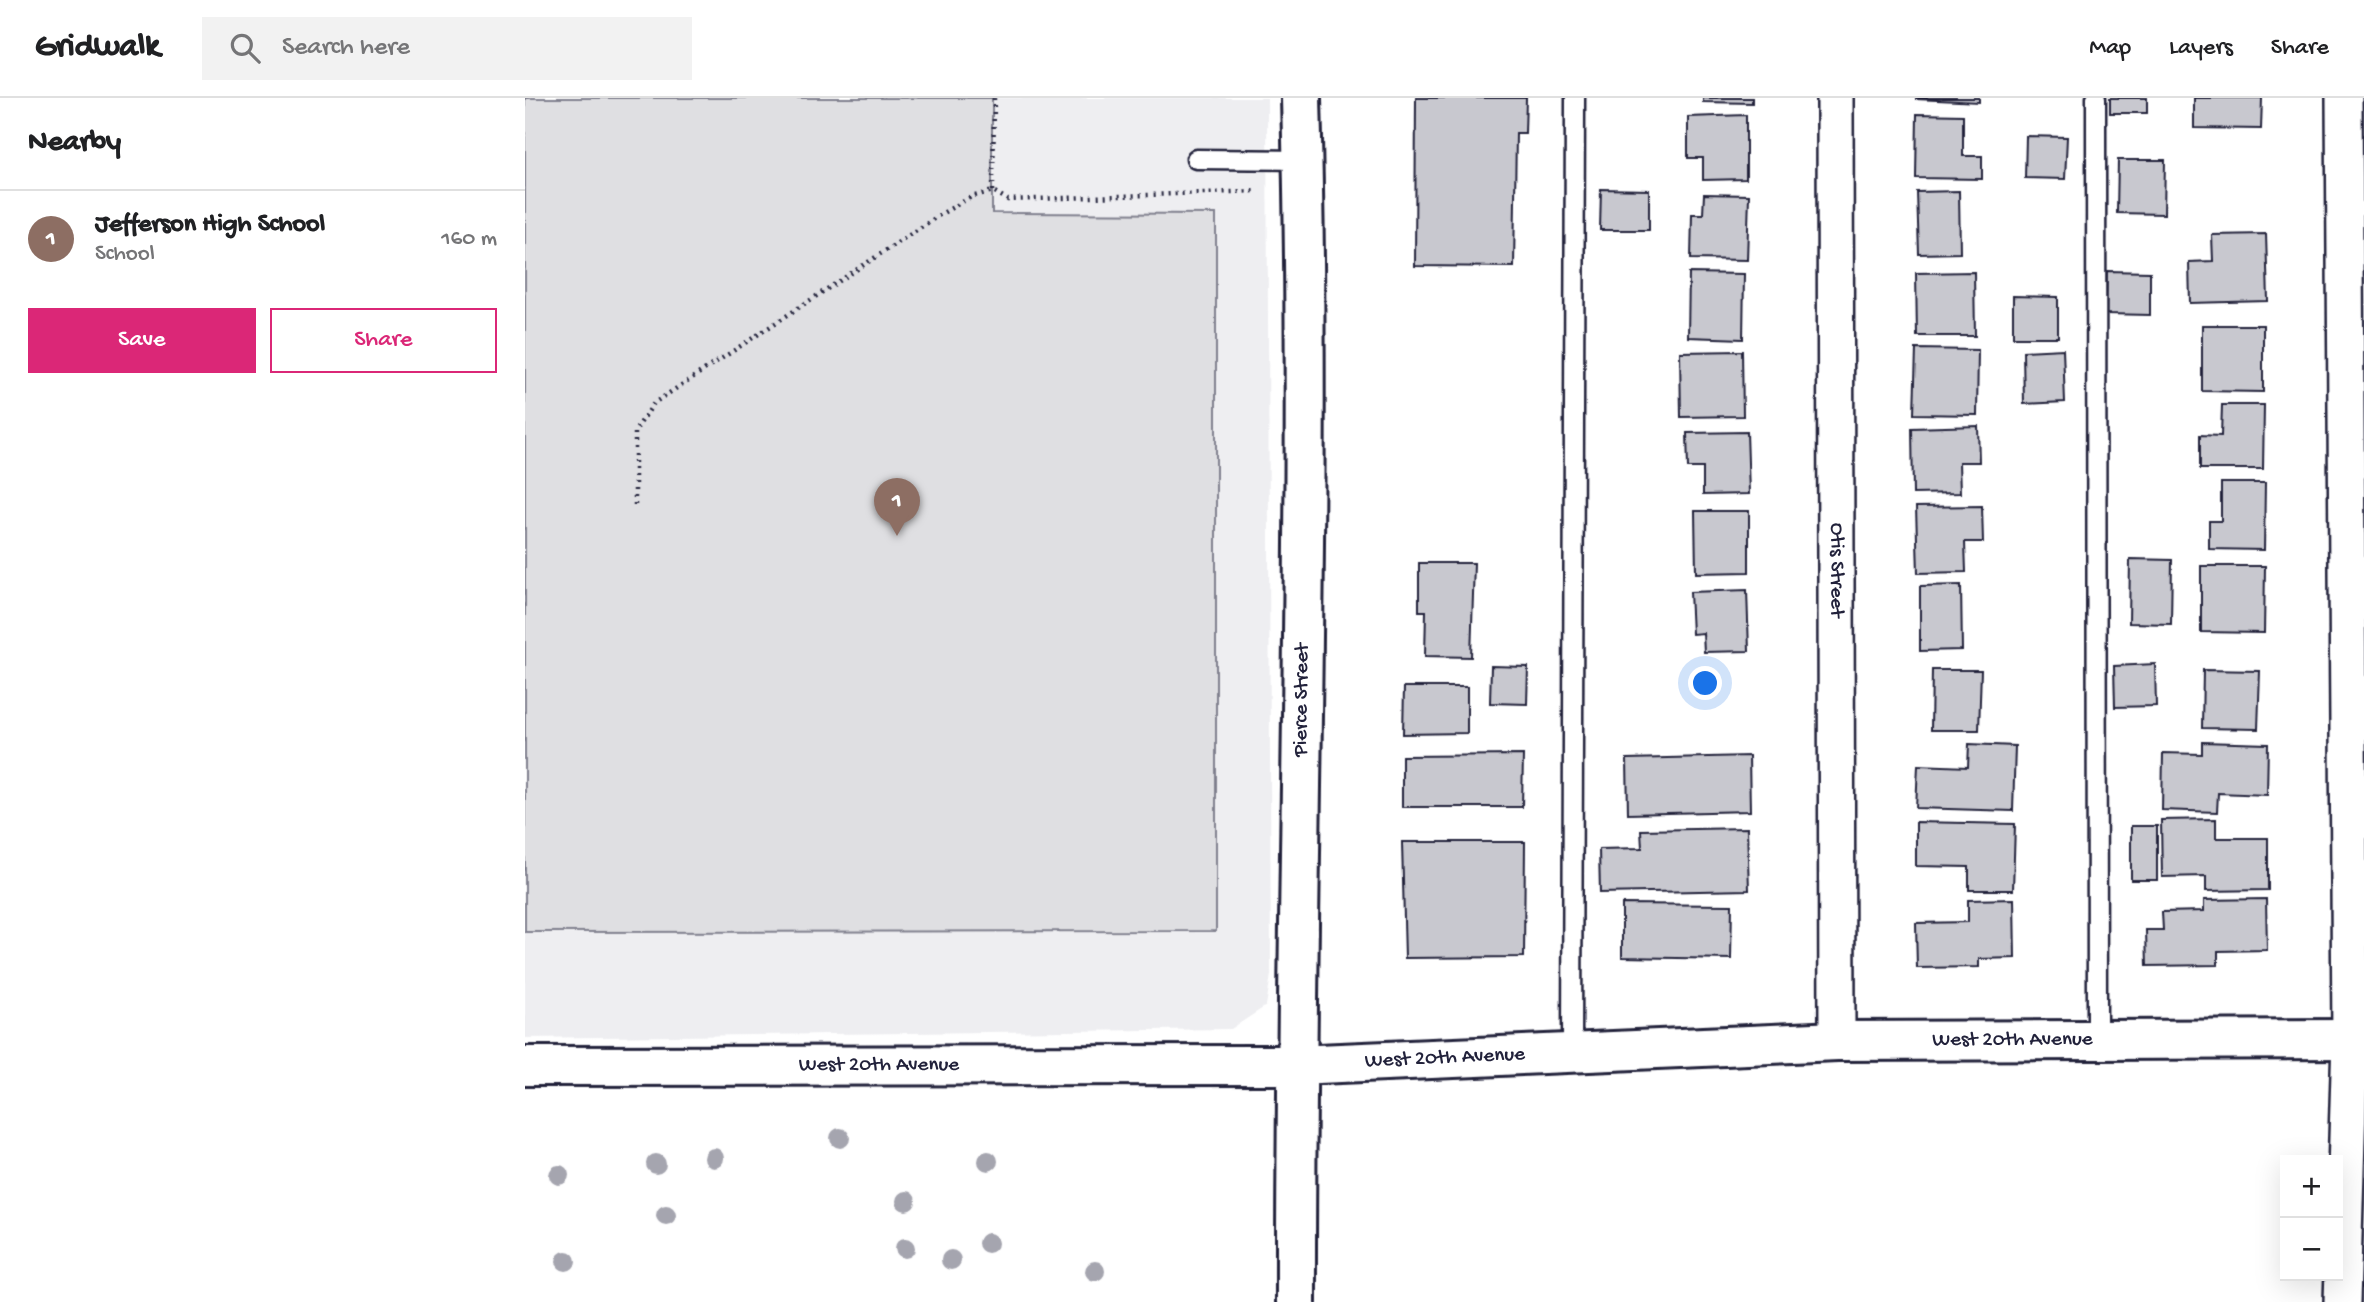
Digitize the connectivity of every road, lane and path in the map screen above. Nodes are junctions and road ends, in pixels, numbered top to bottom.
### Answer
1 (995, 98) edge
2 (1300, 98) edge
3 (1575, 98) edge
4 (1835, 98) edge
5 (2096, 98) edge
6 (2344, 98) edge
7 (1196, 159) dead end
8 (1302, 160) junction
9 (993, 191) junction
10 (1257, 191) dead end
11 (635, 505) dead end
12 (2357, 1039) edge
13 (1837, 1041) junction
14 (2097, 1041) junction
15 (1572, 1052) junction
16 (1295, 1065) junction
17 (525, 1066) edge
18 (1296, 1302) edge
19 (2342, 1302) edge

1 - 9 path
2 - 8 street, Pierce Street
3 - 15 lane
4 - 13 street, Otis Street
5 - 14 lane
6 - 12 street
7 - 8 lane
8 - 16 street, Pierce Street
9 - 10 path
9 - 11 path
12 - 14 street, West 20th Avenue
12 - 19 street
13 - 14 street, West 20th Avenue
13 - 15 street, West 20th Avenue
15 - 16 street, West 20th Avenue
16 - 17 street, West 20th Avenue
16 - 18 street, Pierce Street

